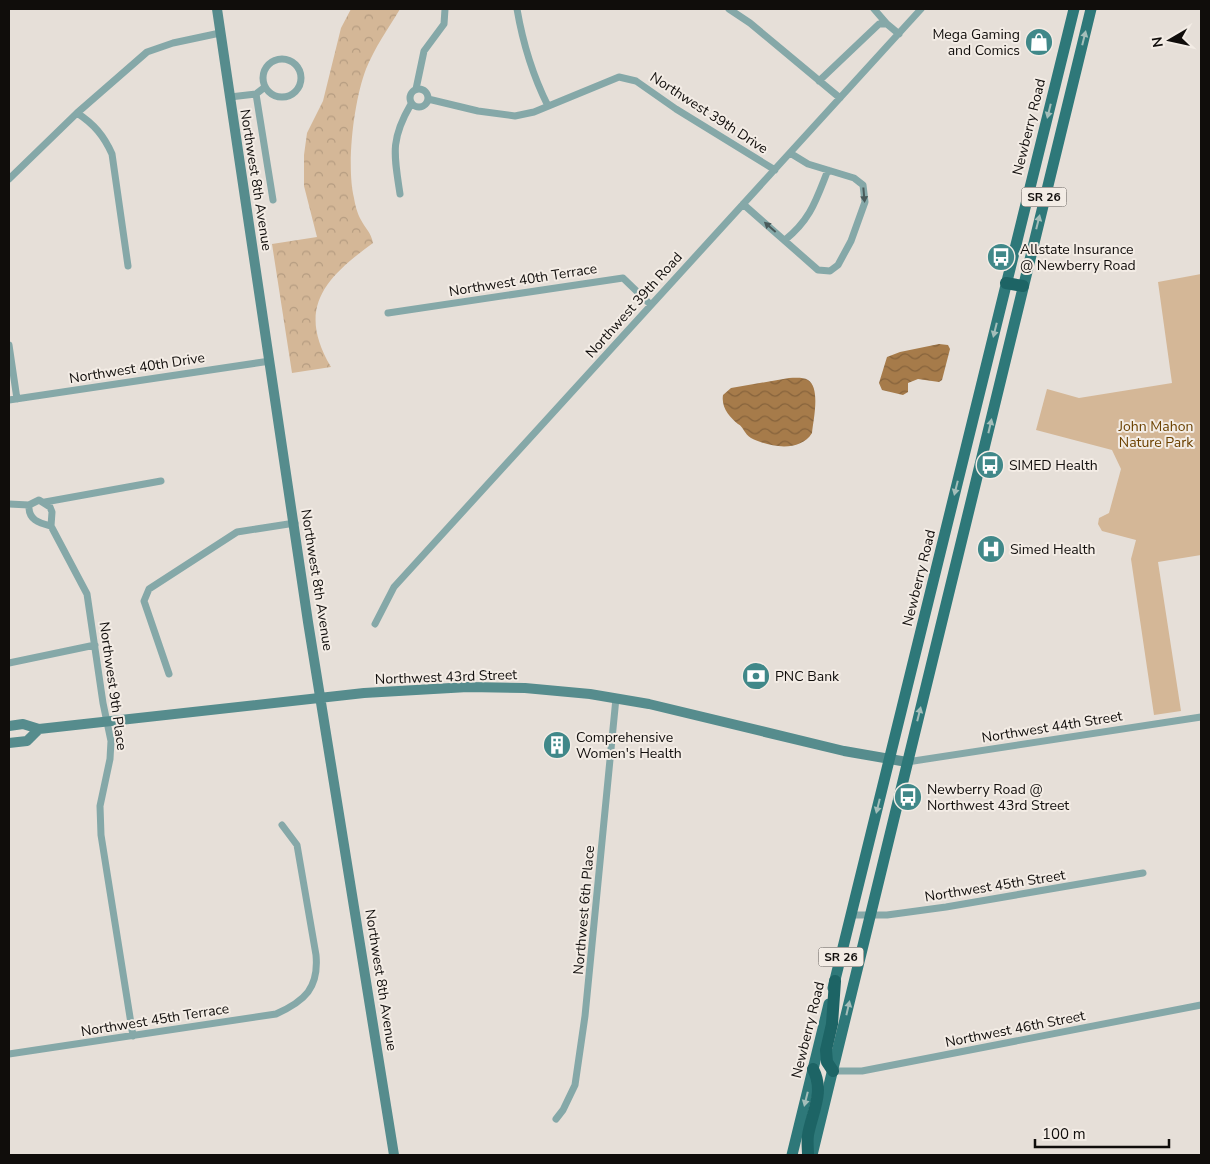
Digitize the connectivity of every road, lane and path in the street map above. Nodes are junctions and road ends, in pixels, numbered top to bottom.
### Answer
1 (217, 9) edge
2 (445, 9) edge
3 (518, 9) edge
4 (730, 9) edge
5 (874, 9) edge
6 (921, 9) edge
7 (1074, 9) edge
8 (1091, 9) edge
9 (887, 24) junction
10 (220, 33) junction
11 (899, 34) junction
12 (819, 81) junction
13 (265, 87) junction
14 (416, 89) junction
15 (256, 94) junction
16 (230, 97) junction
17 (840, 98) junction
18 (428, 99) junction
19 (412, 104) junction
20 (548, 106) junction
21 (77, 113) junction
22 (790, 153) junction
23 (775, 170) junction
24 (828, 170) junction
25 (9, 179) edge
26 (400, 194) dead end
27 (273, 200) dead end
28 (743, 204) junction
29 (785, 240) junction
30 (128, 266) dead end
31 (1006, 283) junction
32 (1023, 286) junction
33 (651, 305) junction
34 (388, 313) dead end
35 (9, 345) edge
36 (270, 361) junction
37 (17, 399) junction
38 (9, 400) edge
39 (161, 481) dead end
40 (45, 502) junction
41 (9, 504) edge
42 (29, 505) junction
43 (295, 523) junction
44 (51, 526) junction
45 (375, 624) dead end
46 (95, 645) junction
47 (9, 663) edge
48 (169, 674) dead end
49 (322, 698) junction
50 (616, 698) junction
51 (1201, 717) edge
52 (108, 720) junction
53 (9, 726) edge
54 (39, 729) junction
55 (9, 743) edge
56 (890, 758) junction
57 (907, 762) junction
58 (282, 825) dead end
59 (1143, 873) dead end
60 (851, 915) junction
61 (869, 916) junction
62 (835, 981) junction
63 (1201, 1005) edge
64 (133, 1036) junction
65 (9, 1054) edge
66 (814, 1069) junction
67 (833, 1071) junction
68 (556, 1119) dead end
69 (394, 1155) edge
70 (792, 1155) edge
71 (808, 1155) edge
72 (812, 1155) edge

1 - 10 street, Northwest 8th Avenue
2 - 14 street
3 - 20 street
4 - 12 street
5 - 9 street
6 - 11 street, Northwest 39th Road
7 -> 31 main road, Newberry Road / SR 26
32 -> 8 main road, SR 26
9 - 11 street
9 - 12 street
10 - 16 street, Northwest 8th Avenue
10 - 21 street
11 - 17 street, Northwest 39th Road
12 - 17 street
13 - 13 street
13 - 15 street
14 - 18 street, Northwest 39th Drive
14 - 19 street
15 - 16 street
15 - 27 street
16 - 36 street, Northwest 8th Avenue
17 - 22 street, Northwest 39th Road
18 - 19 street
18 - 20 street, Northwest 39th Drive
19 - 26 street
20 - 23 street, Northwest 39th Drive
21 - 25 street
21 - 30 street
22 - 23 street, Northwest 39th Road
22 - 24 street
23 - 28 street, Northwest 39th Road
24 - 29 street
24 -> 29 street
29 -> 28 street
28 - 33 street, Northwest 39th Road
31 - 32 highway
31 -> 56 main road, Newberry Road / SR 26
57 -> 32 main road, SR 26
33 - 34 street, Northwest 40th Terrace
33 - 45 street, Northwest 39th Road
35 - 37 street
36 - 37 street, Northwest 40th Drive
36 - 43 street, Northwest 8th Avenue
37 - 38 street, Northwest 40th Drive
39 - 40 street
40 - 42 street
40 - 44 street, Northwest 9th Place
41 - 42 street
42 - 44 street
43 - 48 street
43 - 49 street, Northwest 8th Avenue
44 - 46 street, Northwest 9th Place
46 - 47 street
46 - 52 street, Northwest 9th Place
49 - 50 street, Northwest 43rd Street
49 - 52 street, Northwest 43rd Street
49 - 69 street, Northwest 8th Avenue
50 - 56 street, Northwest 43rd Street
50 - 68 street, Northwest 6th Place
51 - 57 street, Northwest 44th Street
52 - 54 street, Northwest 43rd Street
52 - 64 street, Northwest 9th Place
53 - 54 street, Northwest 43rd Street
54 - 55 street, Northwest 43rd Street
56 - 57 street, Northwest 43rd Street
56 -> 60 main road, Newberry Road / SR 26
57 - 61 main road, SR 26
58 - 64 street, Northwest 45th Terrace
59 - 61 street, Northwest 45th Street
60 - 61 street, Northwest 45th Street
60 - 62 main road, Newberry Road / SR 26
67 -> 61 main road, SR 26
62 - 66 main road, Newberry Road / SR 26
62 - 67 highway
63 - 67 street, Northwest 46th Street
64 - 65 street, Northwest 45th Terrace
66 -> 70 main road, Newberry Road / SR 26
66 - 71 highway
67 - 72 main road, SR 26

